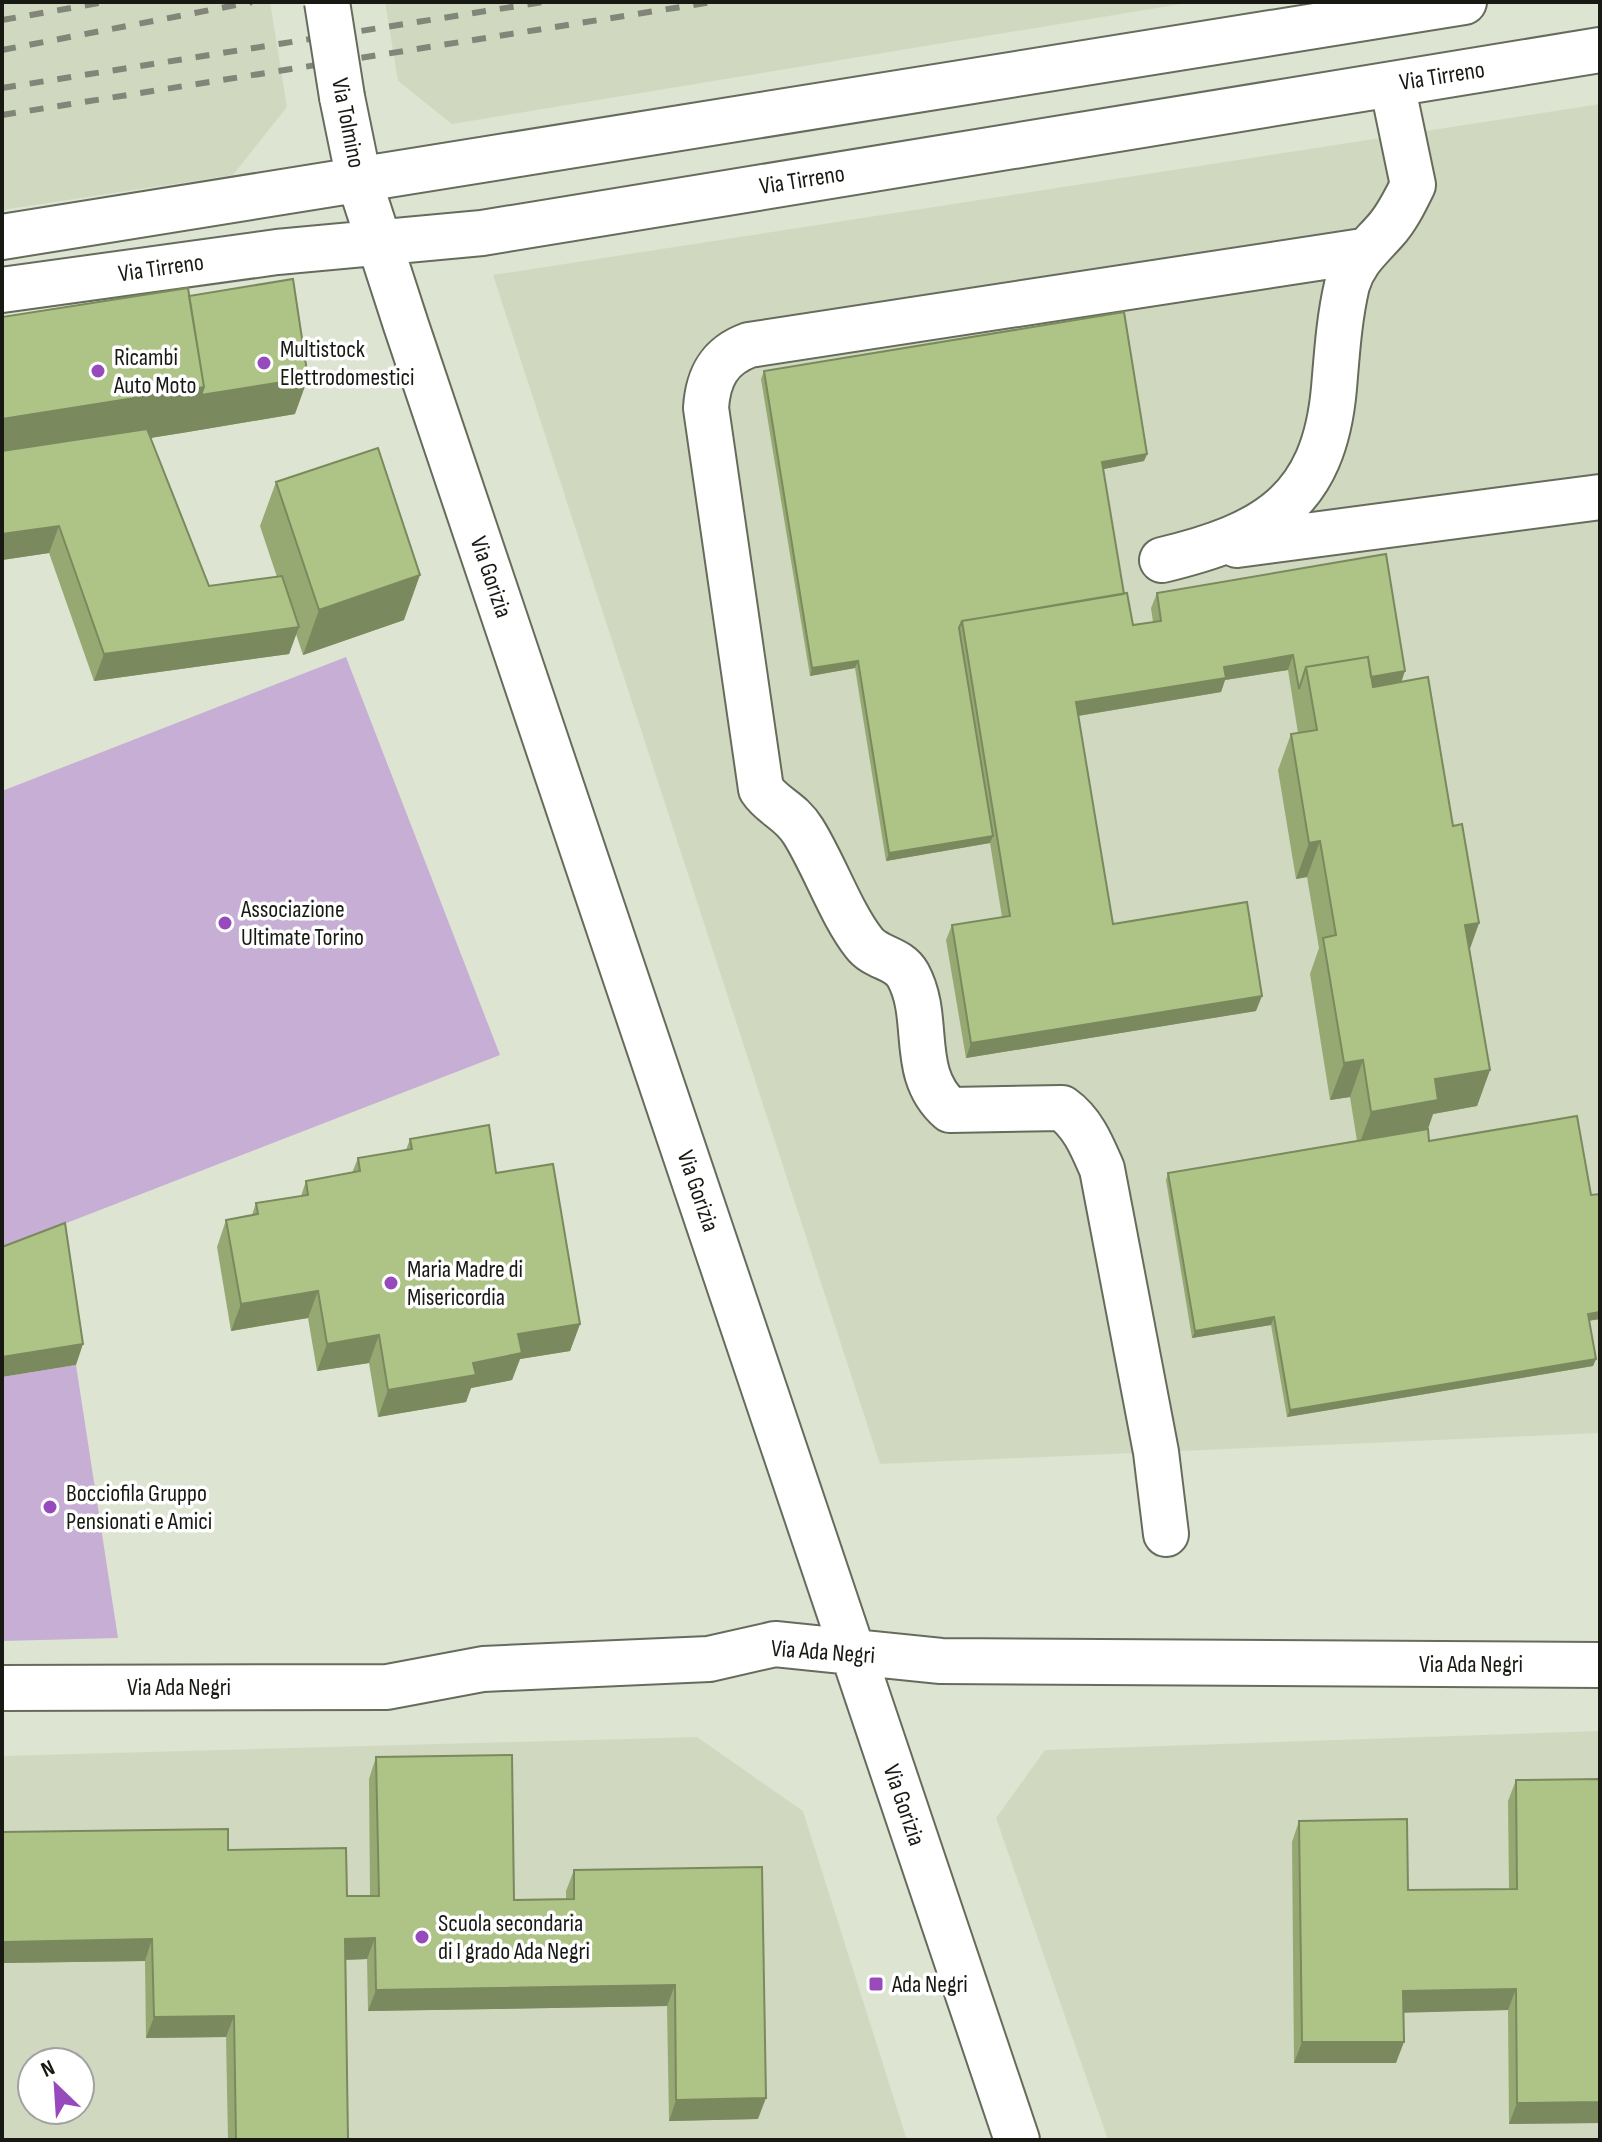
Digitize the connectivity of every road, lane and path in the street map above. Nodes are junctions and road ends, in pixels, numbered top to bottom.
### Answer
1 (327, 2) edge
2 (1464, 2) edge
3 (1600, 50) edge
4 (1392, 84) junction
5 (359, 180) junction
6 (2, 237) edge
7 (381, 242) junction
8 (1363, 251) junction
9 (2, 290) edge
10 (1600, 497) edge
11 (1211, 548) junction
12 (1162, 560) dead end
13 (1166, 1534) dead end
14 (852, 1653) junction
15 (1600, 1665) edge
16 (2, 1688) edge
17 (1017, 2140) edge

1 - 5 street, Via Tolmino, bridge
2 - 5 street
3 - 4 street, Via Tirreno
4 - 7 street, Via Tirreno
4 - 8 street
5 - 6 street
5 - 7 street, Via Tolmino
7 - 9 street, Via Tirreno
7 - 14 street, Via Gorizia
8 - 11 street
8 - 13 street
10 - 11 street
11 - 12 street
14 - 15 street, Via Ada Negri
14 - 16 street, Via Ada Negri
14 - 17 street, Via Gorizia

